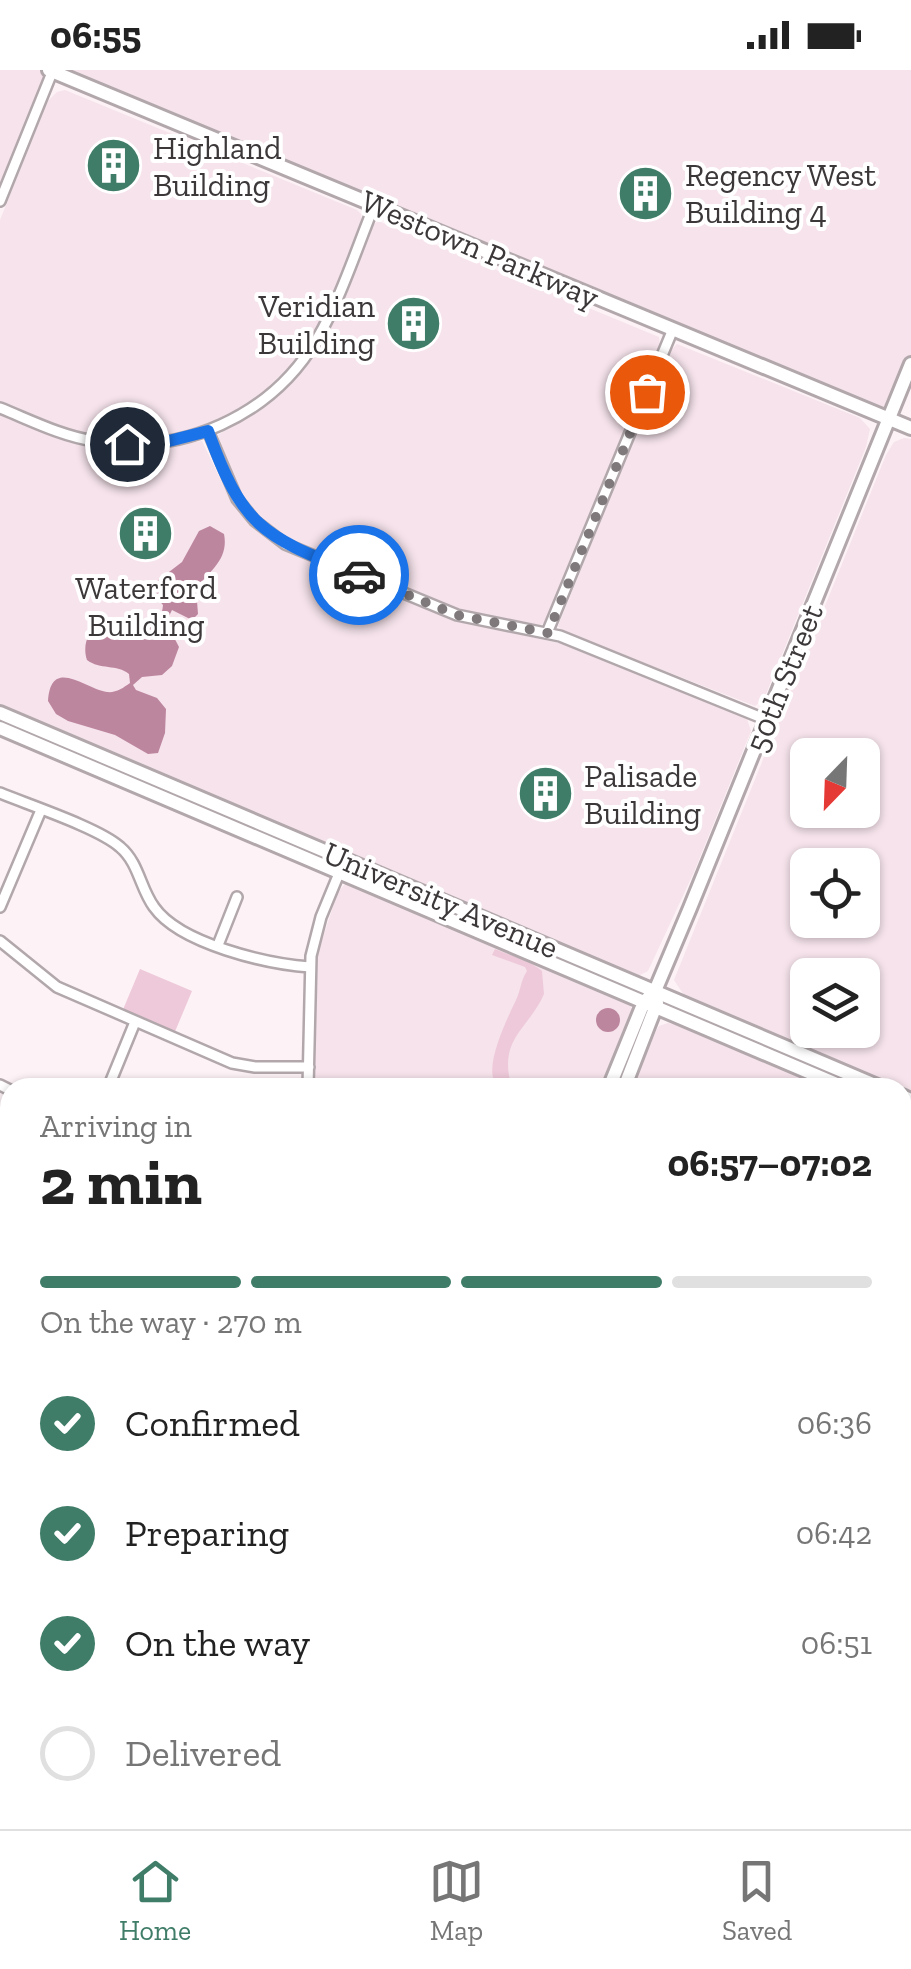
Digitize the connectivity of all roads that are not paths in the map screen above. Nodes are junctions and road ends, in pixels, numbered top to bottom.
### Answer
1 (51, 70) edge
2 (0, 201) edge
3 (374, 206) junction
4 (673, 330) junction
5 (911, 364) edge
6 (0, 408) edge
7 (888, 418) junction
8 (911, 428) edge
9 (208, 431) junction
10 (548, 633) junction
11 (0, 713) edge
12 (767, 720) junction
13 (0, 728) edge
14 (0, 793) edge
15 (41, 810) junction
16 (342, 866) junction
17 (237, 897) dead end
18 (0, 907) edge
19 (0, 941) edge
20 (218, 945) junction
21 (310, 967) junction
22 (655, 991) junction
23 (651, 1005) junction
24 (135, 1022) junction
25 (308, 1067) junction
26 (112, 1078) edge
27 (308, 1078) edge
28 (614, 1078) edge
29 (627, 1078) edge
30 (823, 1078) edge
31 (859, 1078) edge

1 - 2 street
1 - 3 main road, Westown Parkway
3 - 4 main road, Westown Parkway
3 - 9 street
4 - 7 main road, Westown Parkway
4 - 10 street
5 - 7 main road, 50th Street
6 - 9 street
7 - 8 main road, Westown Parkway
7 - 12 main road, 50th Street
9 - 10 street
10 - 12 street
11 - 16 main road, University Avenue
12 - 22 main road, 50th Street
13 - 16 main road, University Avenue
14 - 15 street
15 - 18 street
15 - 20 street
16 - 21 street
16 - 22 main road, University Avenue
16 - 23 main road, University Avenue
17 - 20 street
19 - 24 street
20 - 21 street
21 - 25 street
22 - 23 main road
22 - 31 main road, University Avenue
23 - 28 main road
23 - 29 main road
23 - 30 main road, University Avenue
24 - 25 street
24 - 26 street
25 - 27 street

